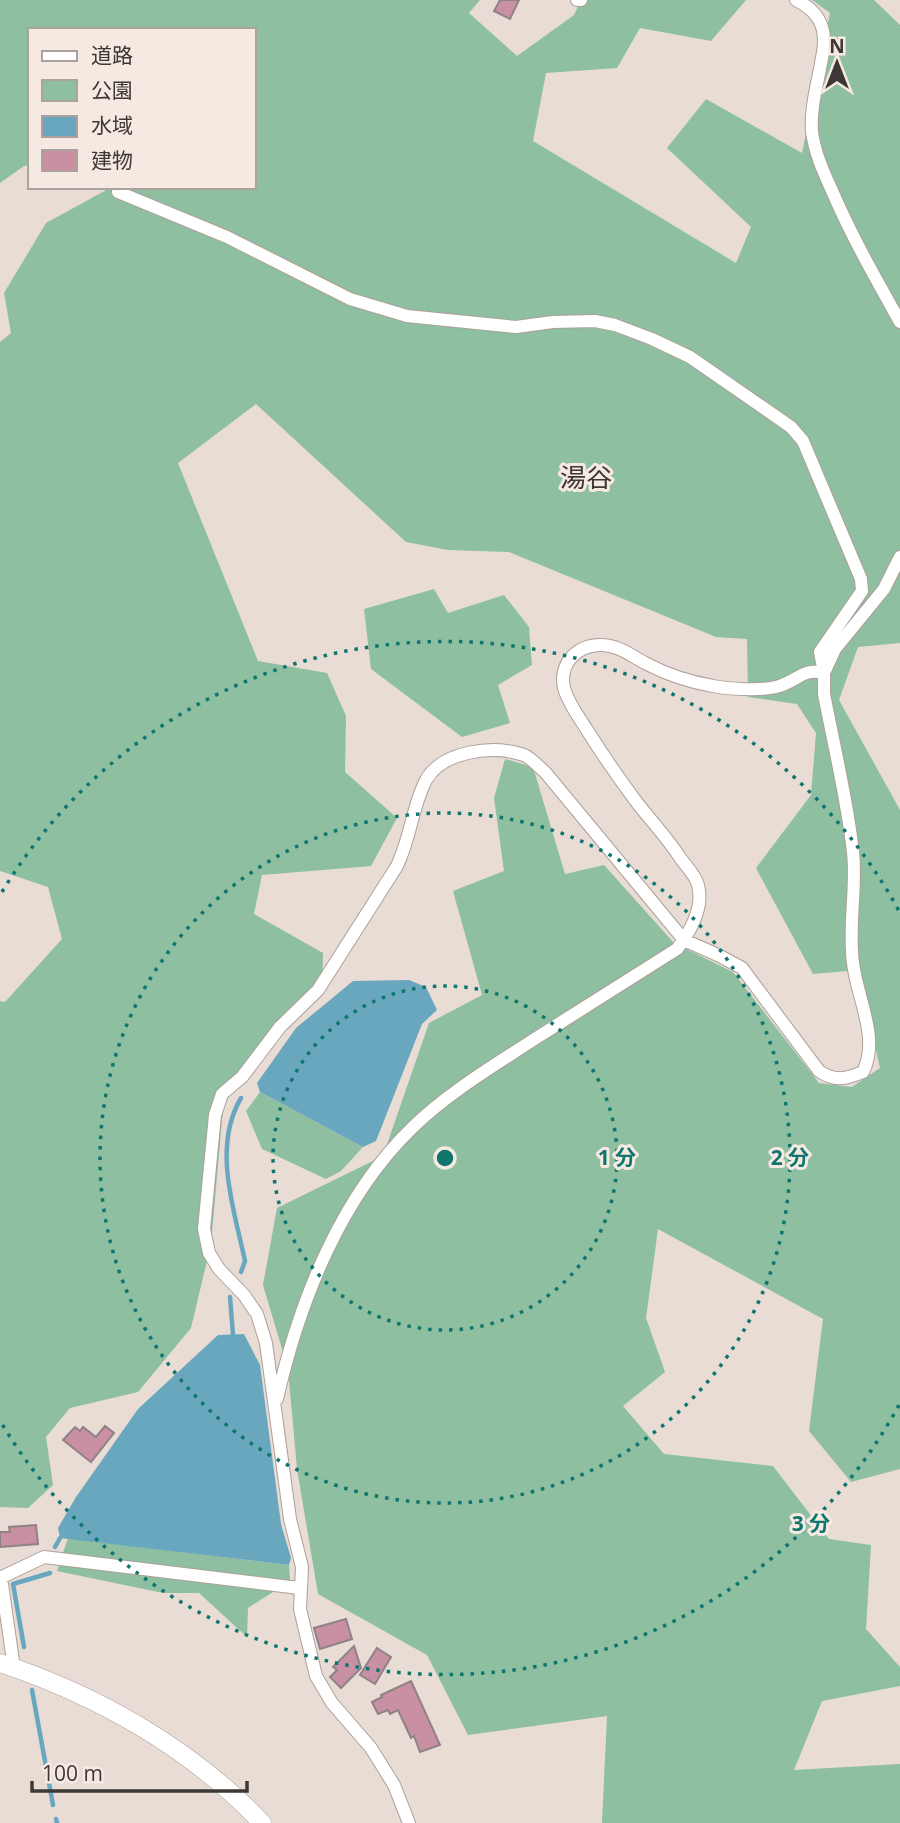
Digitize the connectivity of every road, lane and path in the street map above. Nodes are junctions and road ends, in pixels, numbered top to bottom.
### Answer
1 (796, 0) edge
2 (118, 192) dead end
3 (900, 322) edge
4 (900, 558) edge
5 (824, 673) junction
6 (684, 940) junction
7 (275, 1410) junction
8 (1, 1577) edge
9 (299, 1588) junction
10 (7, 1666) edge
11 (262, 1823) edge
12 (409, 1823) edge

1 - 3 street
2 - 5 street
4 - 5 street
5 - 6 street
5 - 6 street
6 - 7 street
6 - 7 street
7 - 9 street
8 - 9 street
8 - 10 street
9 - 12 street
10 - 11 main road

